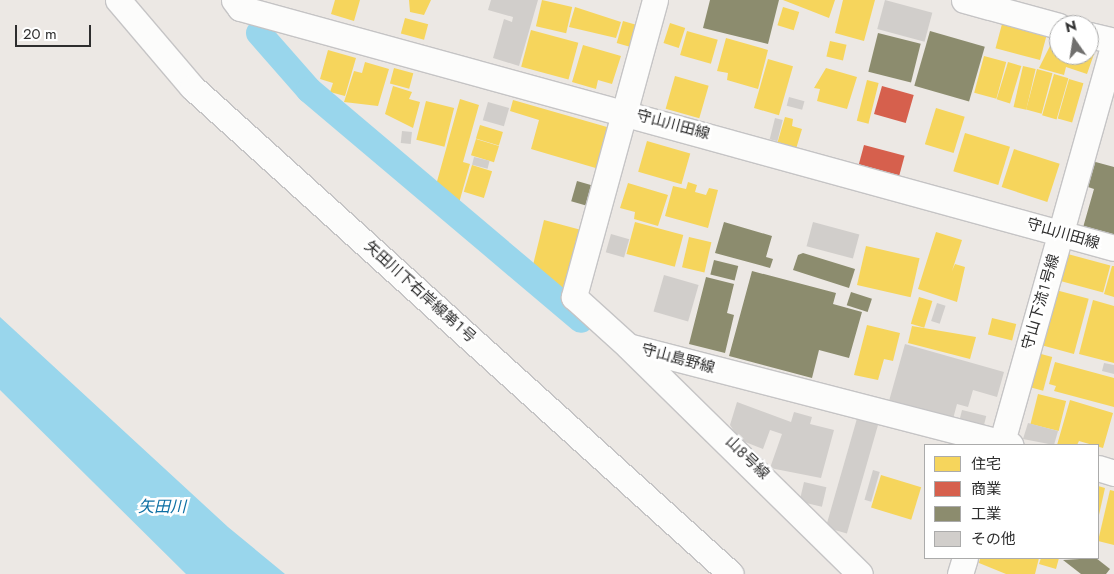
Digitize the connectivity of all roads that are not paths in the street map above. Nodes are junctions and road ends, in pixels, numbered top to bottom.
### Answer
1 (118, 0) edge
2 (138, 0) edge
3 (234, 0) edge
4 (655, 0) edge
5 (964, 0) edge
6 (1049, 23) edge
7 (1099, 38) edge
8 (1114, 42) edge
9 (169, 60) junction
10 (622, 111) junction
11 (1061, 232) junction
12 (1114, 248) edge
13 (628, 346) junction
14 (1000, 444) edge
15 (1004, 444) edge
16 (1099, 468) edge
17 (1114, 472) edge
18 (965, 559) edge
19 (730, 574) edge
20 (860, 574) edge
21 (960, 574) edge

1 - 9 street, 矢田川下右岸線第１号
2 - 9 street
3 - 10 street, 守山川田線
4 - 10 street, 守山島野線
5 - 6 street
7 - 8 street
8 - 11 street, 守山下流１号線
9 - 19 street, 矢田川下右岸線第１号
10 - 11 street, 守山川田線
10 - 13 street, 守山島野線
11 - 12 street, 守山川田線
11 - 15 street, 守山下流１号線
13 - 14 street, 守山島野線
13 - 20 street, 山８号線
16 - 17 street
18 - 21 street

